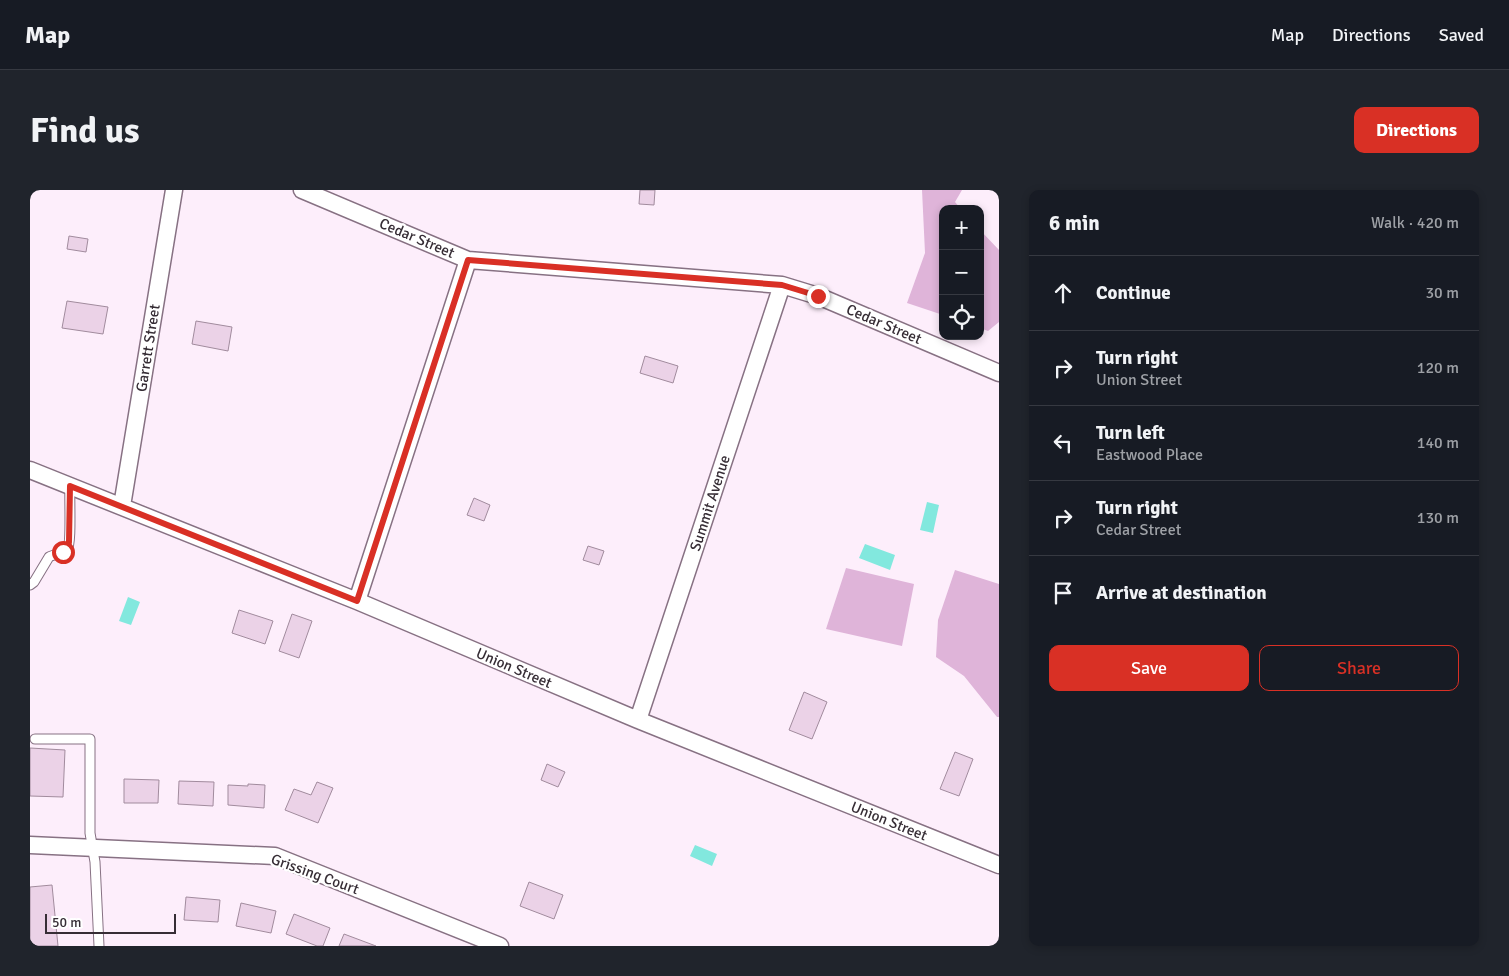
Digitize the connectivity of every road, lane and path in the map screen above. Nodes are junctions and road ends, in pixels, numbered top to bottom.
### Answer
1 (174, 190) edge
2 (302, 190) edge
3 (468, 260) junction
4 (782, 285) junction
5 (999, 373) edge
6 (30, 470) edge
7 (70, 486) junction
8 (122, 506) junction
9 (30, 585) edge
10 (357, 601) junction
11 (638, 720) junction
12 (35, 739) dead end
13 (30, 844) edge
14 (93, 848) junction
15 (999, 865) edge
16 (99, 946) edge
17 (500, 946) edge

1 - 8 street, Garrett Street
2 - 3 street, Cedar Street
3 - 4 street, Cedar Street
3 - 10 street
4 - 5 street, Cedar Street
4 - 11 street, Summit Avenue
6 - 7 street, Union Street
7 - 8 street, Union Street
7 - 9 lane
8 - 10 street, Union Street
10 - 11 street, Union Street
11 - 15 street, Union Street
12 - 14 lane
13 - 14 street, Grissing Court
14 - 16 lane
14 - 17 street, Grissing Court

